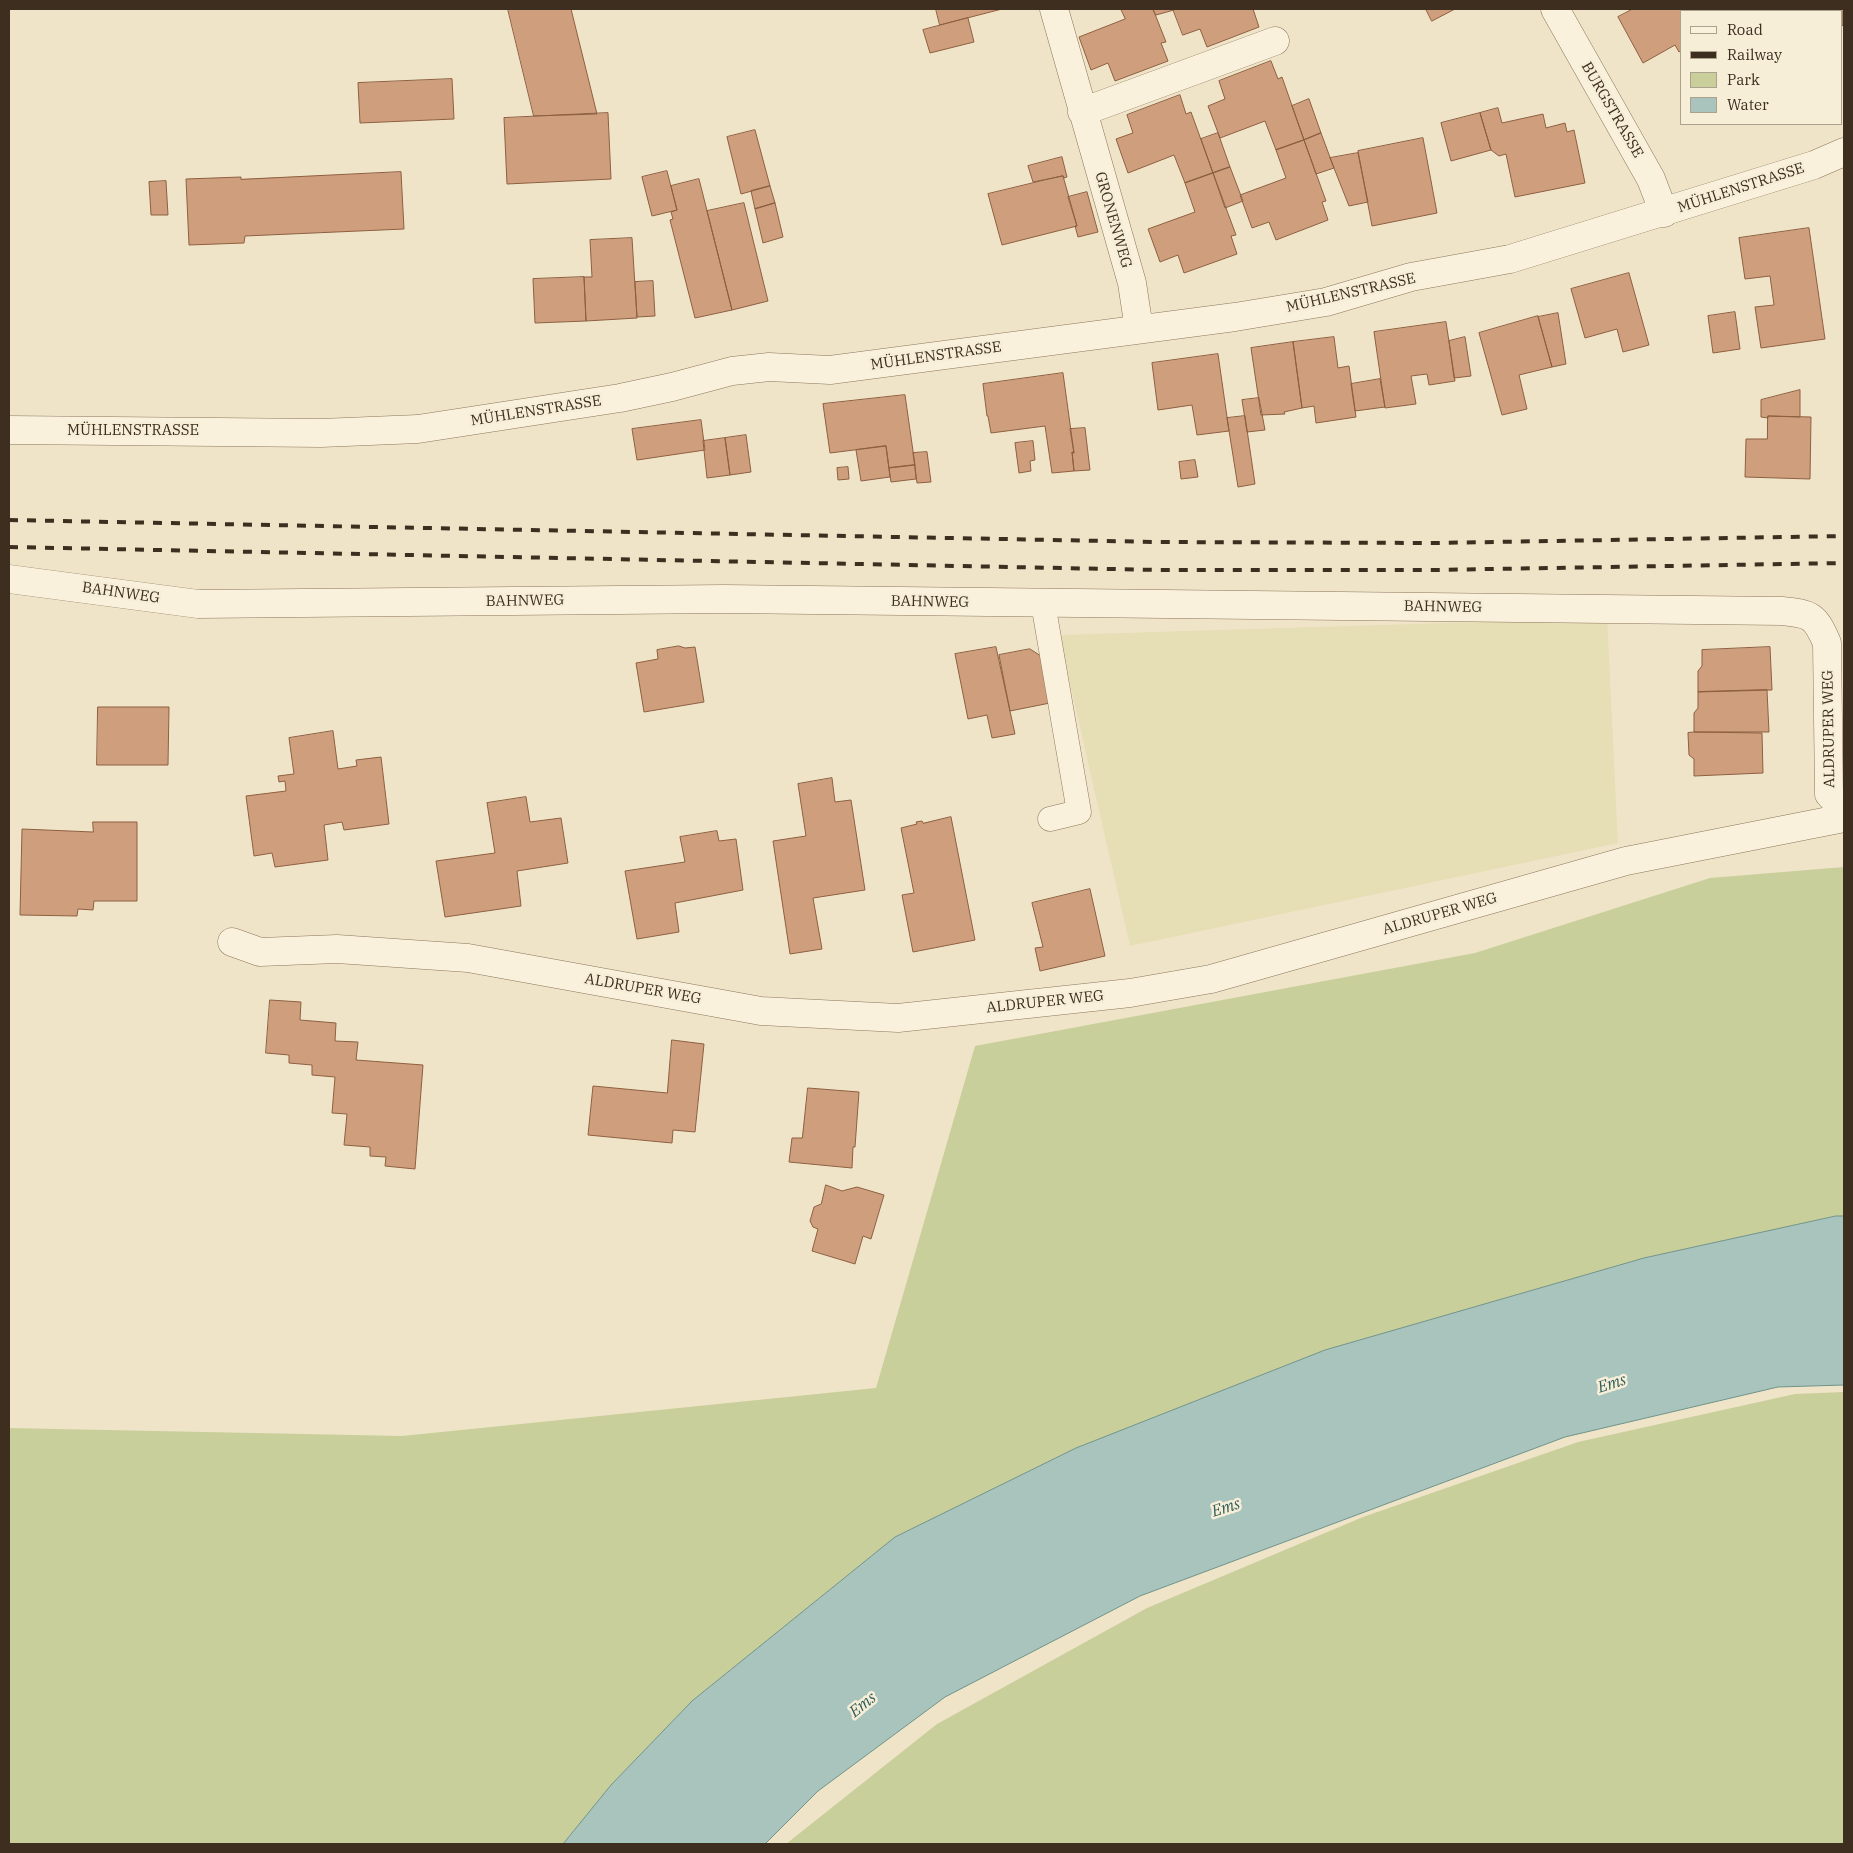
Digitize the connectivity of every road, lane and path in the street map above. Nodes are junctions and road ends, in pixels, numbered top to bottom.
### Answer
1 (1054, 9) edge
2 (1555, 9) edge
3 (1275, 41) dead end
4 (1082, 112) junction
5 (1844, 152) edge
6 (1664, 213) junction
7 (1139, 328) junction
8 (9, 430) edge
9 (9, 579) edge
10 (1043, 603) junction
11 (1827, 642) joint
12 (1844, 811) edge
13 (1844, 818) edge
14 (1050, 819) dead end
15 (232, 942) dead end

1 - 4 street, GRONENWEG
2 - 6 street, BURGSTRASSE
3 - 4 street
4 - 7 street, GRONENWEG
5 - 6 street, MÜHLENSTRASSE
6 - 7 street, MÜHLENSTRASSE
7 - 8 street, MÜHLENSTRASSE
9 - 10 street, BAHNWEG
10 - 11 street, BAHNWEG
10 - 14 lane
11 - 12 street, ALDRUPER WEG
13 - 15 street, ALDRUPER WEG

